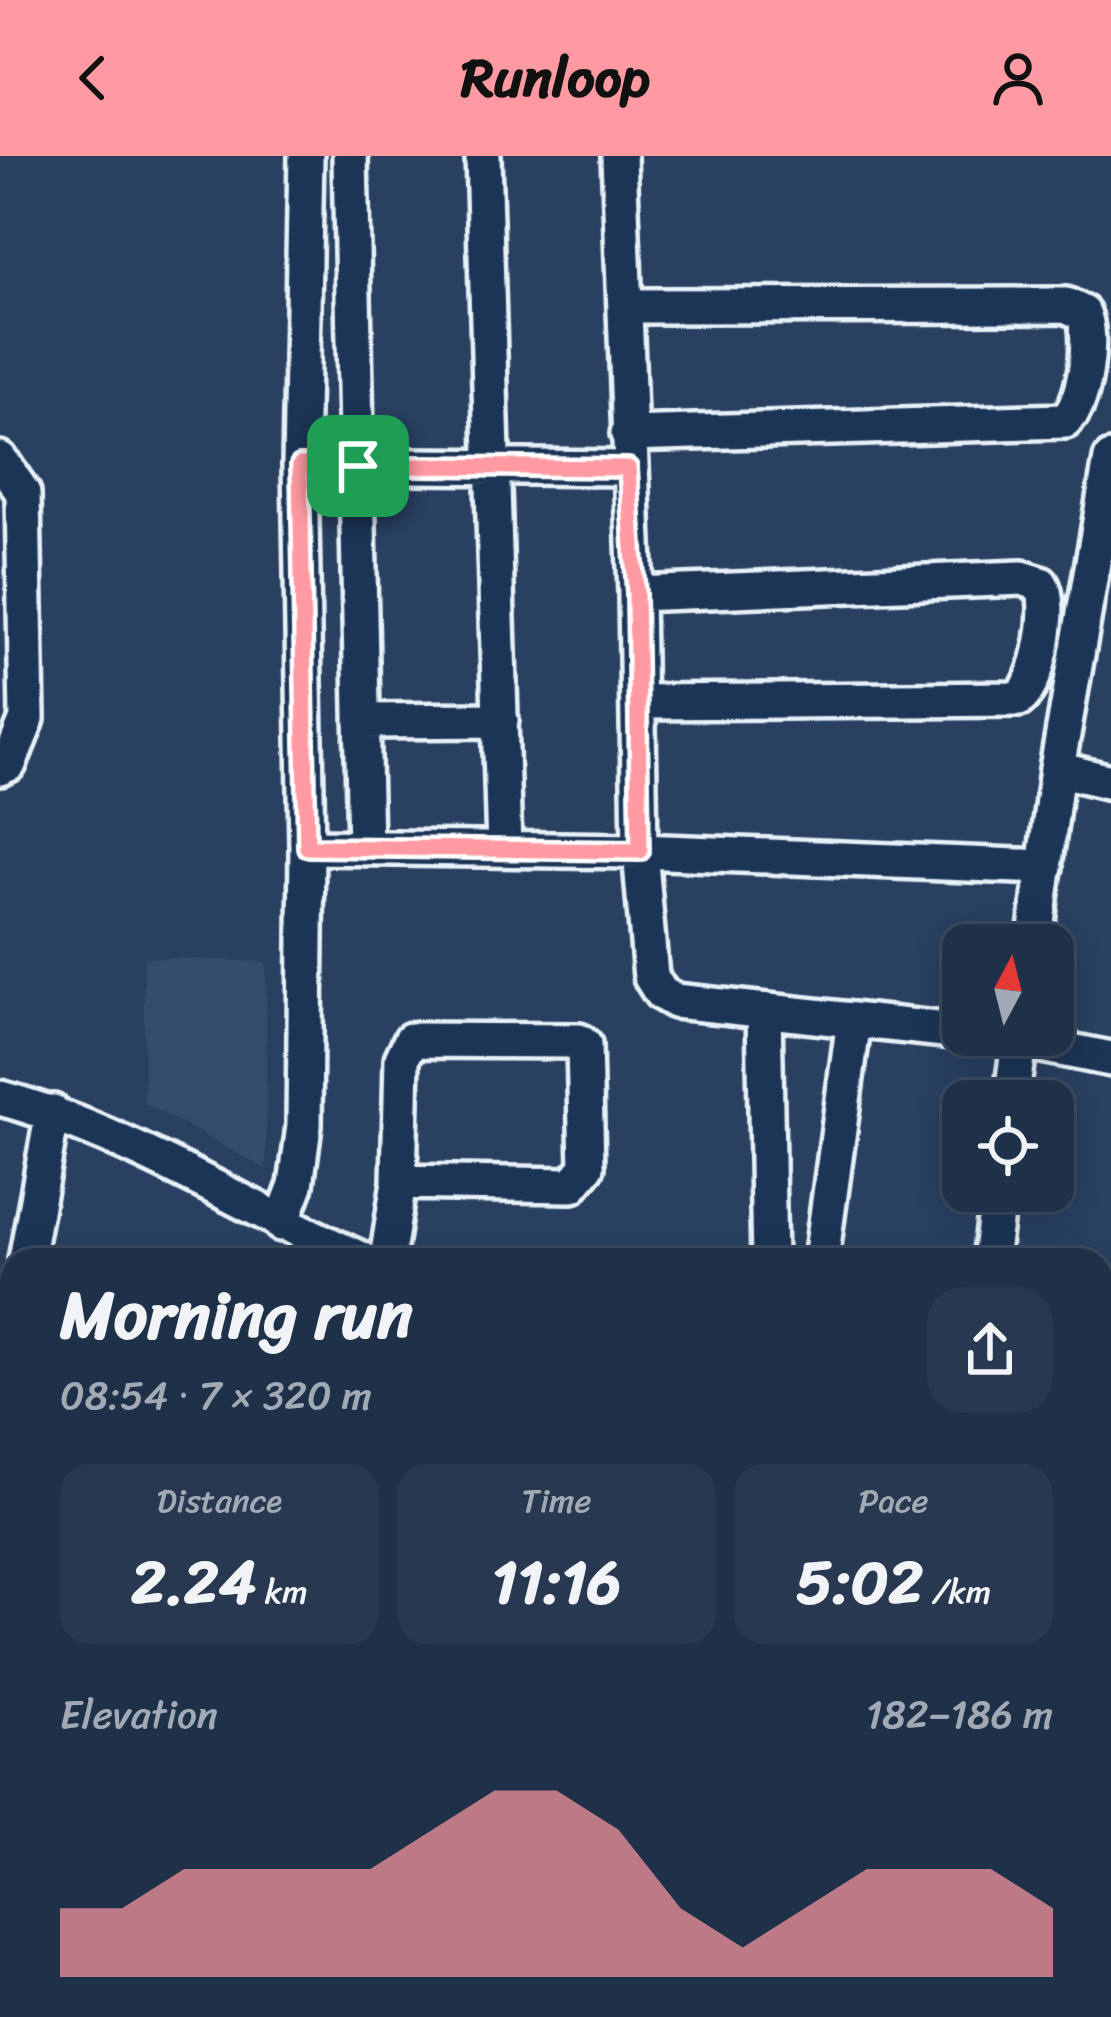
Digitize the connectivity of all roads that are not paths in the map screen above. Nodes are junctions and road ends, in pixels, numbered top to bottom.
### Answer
1 (306, 156) edge
2 (350, 156) edge
3 (483, 156) edge
4 (619, 156) edge
5 (626, 306) junction
6 (628, 451) junction
7 (0, 459) edge
8 (300, 465) junction
9 (358, 466) junction
10 (493, 467) junction
11 (1110, 469) edge
12 (636, 594) junction
13 (12, 604) edge
14 (638, 702) junction
15 (500, 720) junction
16 (362, 721) junction
17 (9, 753) edge
18 (1057, 770) junction
19 (1111, 782) edge
20 (307, 847) junction
21 (365, 848) junction
22 (504, 849) junction
23 (640, 851) junction
24 (1046, 866) junction
25 (1037, 924) edge
26 (764, 1011) junction
27 (854, 1020) junction
28 (942, 1030) edge
29 (1074, 1051) edge
30 (1111, 1060) edge
31 (0, 1098) edge
32 (53, 1112) junction
33 (399, 1182) junction
34 (996, 1212) edge
35 (281, 1224) junction
36 (28, 1248) edge
37 (336, 1248) edge
38 (389, 1248) edge
39 (769, 1248) edge
40 (822, 1248) edge
41 (992, 1248) edge

1 - 8 street
2 - 9 street
3 - 10 street
4 - 5 street
5 - 6 street
5 - 6 street
6 - 10 street
6 - 12 street
7 - 13 street
8 - 9 street
8 - 20 street
9 - 10 street
9 - 16 street
10 - 15 street
11 - 18 street
12 - 14 street
12 - 14 street
13 - 17 street
14 - 23 street
15 - 16 street
15 - 22 street
16 - 21 street
18 - 19 street
18 - 24 street
20 - 21 street
20 - 35 street
21 - 22 street
22 - 23 street
23 - 24 street
23 - 26 street
24 - 25 street
26 - 27 street
26 - 39 street
27 - 28 street
27 - 40 street
29 - 30 street
31 - 32 street
32 - 35 street
32 - 36 street
33 - 33 street
33 - 38 street
34 - 41 street
35 - 37 street

